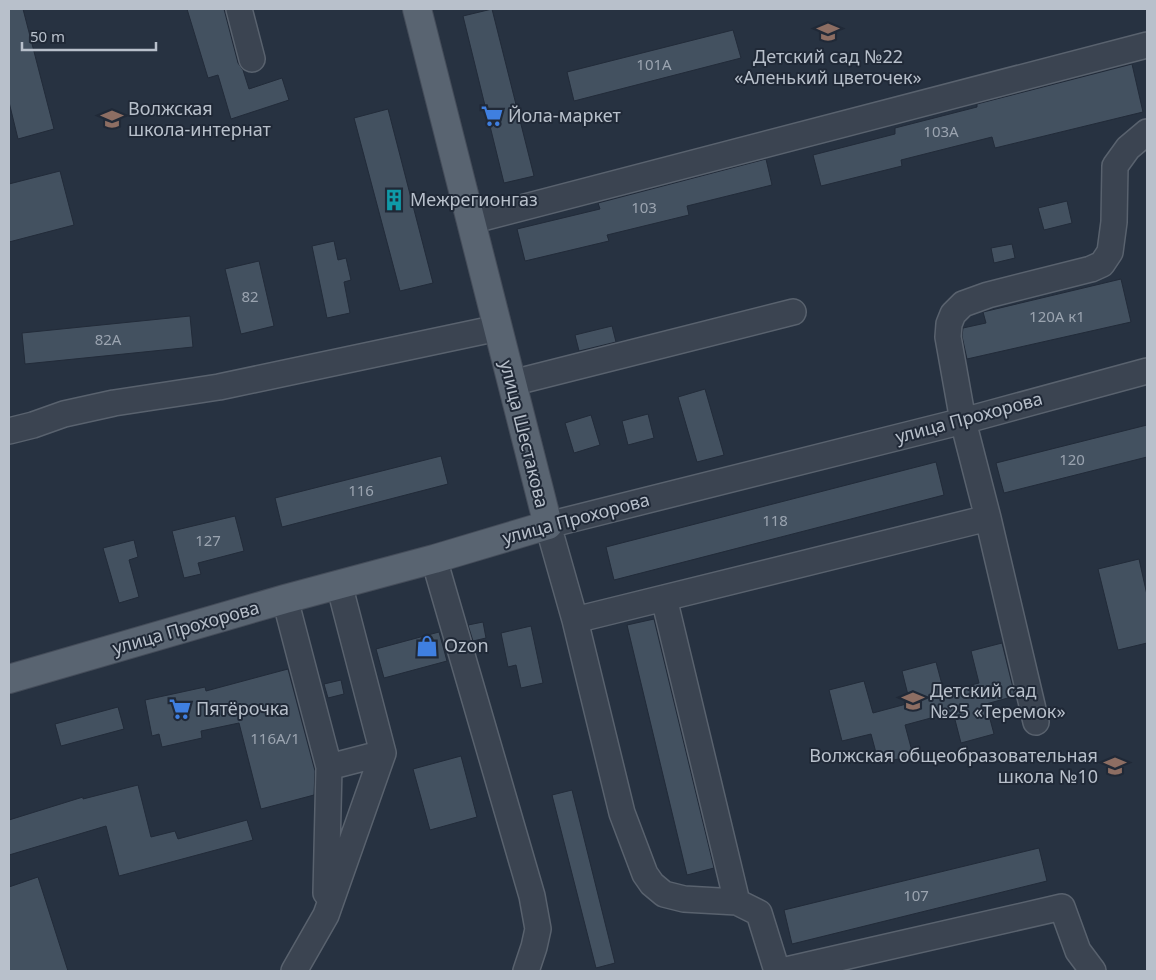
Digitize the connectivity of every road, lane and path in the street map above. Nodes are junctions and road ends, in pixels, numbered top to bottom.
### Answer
1 (239, 9) edge
2 (417, 9) edge
3 (1147, 45) edge
4 (252, 58) dead end
5 (1147, 132) edge
6 (471, 220) junction
7 (793, 312) dead end
8 (498, 328) junction
9 (1147, 371) edge
10 (512, 383) junction
11 (963, 421) junction
12 (9, 431) edge
13 (988, 518) junction
14 (548, 526) junction
15 (434, 559) junction
16 (339, 584) junction
17 (664, 598) junction
18 (285, 599) junction
19 (576, 620) junction
20 (9, 679) edge
21 (1036, 722) dead end
22 (383, 753) junction
23 (329, 767) junction
24 (737, 902) junction
25 (326, 915) junction
26 (294, 971) edge
27 (526, 971) edge
28 (777, 971) edge
29 (782, 971) edge
30 (1093, 971) edge

1 - 4 street
2 - 6 main road, улица Шестакова
3 - 6 street
5 - 11 street
6 - 8 main road, улица Шестакова
7 - 10 street
8 - 10 main road, улица Шестакова
8 - 12 street
9 - 11 street, улица Прохорова
10 - 14 main road, улица Шестакова
11 - 13 street
11 - 14 street, улица Прохорова
13 - 17 street
13 - 21 street
14 - 15 main road, улица Прохорова
14 - 19 street, улица Шестакова
15 - 16 main road, улица Прохорова
15 - 27 street
16 - 18 main road, улица Прохорова
16 - 22 street
17 - 19 street
17 - 24 street
18 - 20 main road, улица Прохорова
18 - 23 street
19 - 24 street, улица Шестакова
22 - 23 street
22 - 25 street
23 - 25 street
24 - 28 street
25 - 26 street
29 - 30 street

